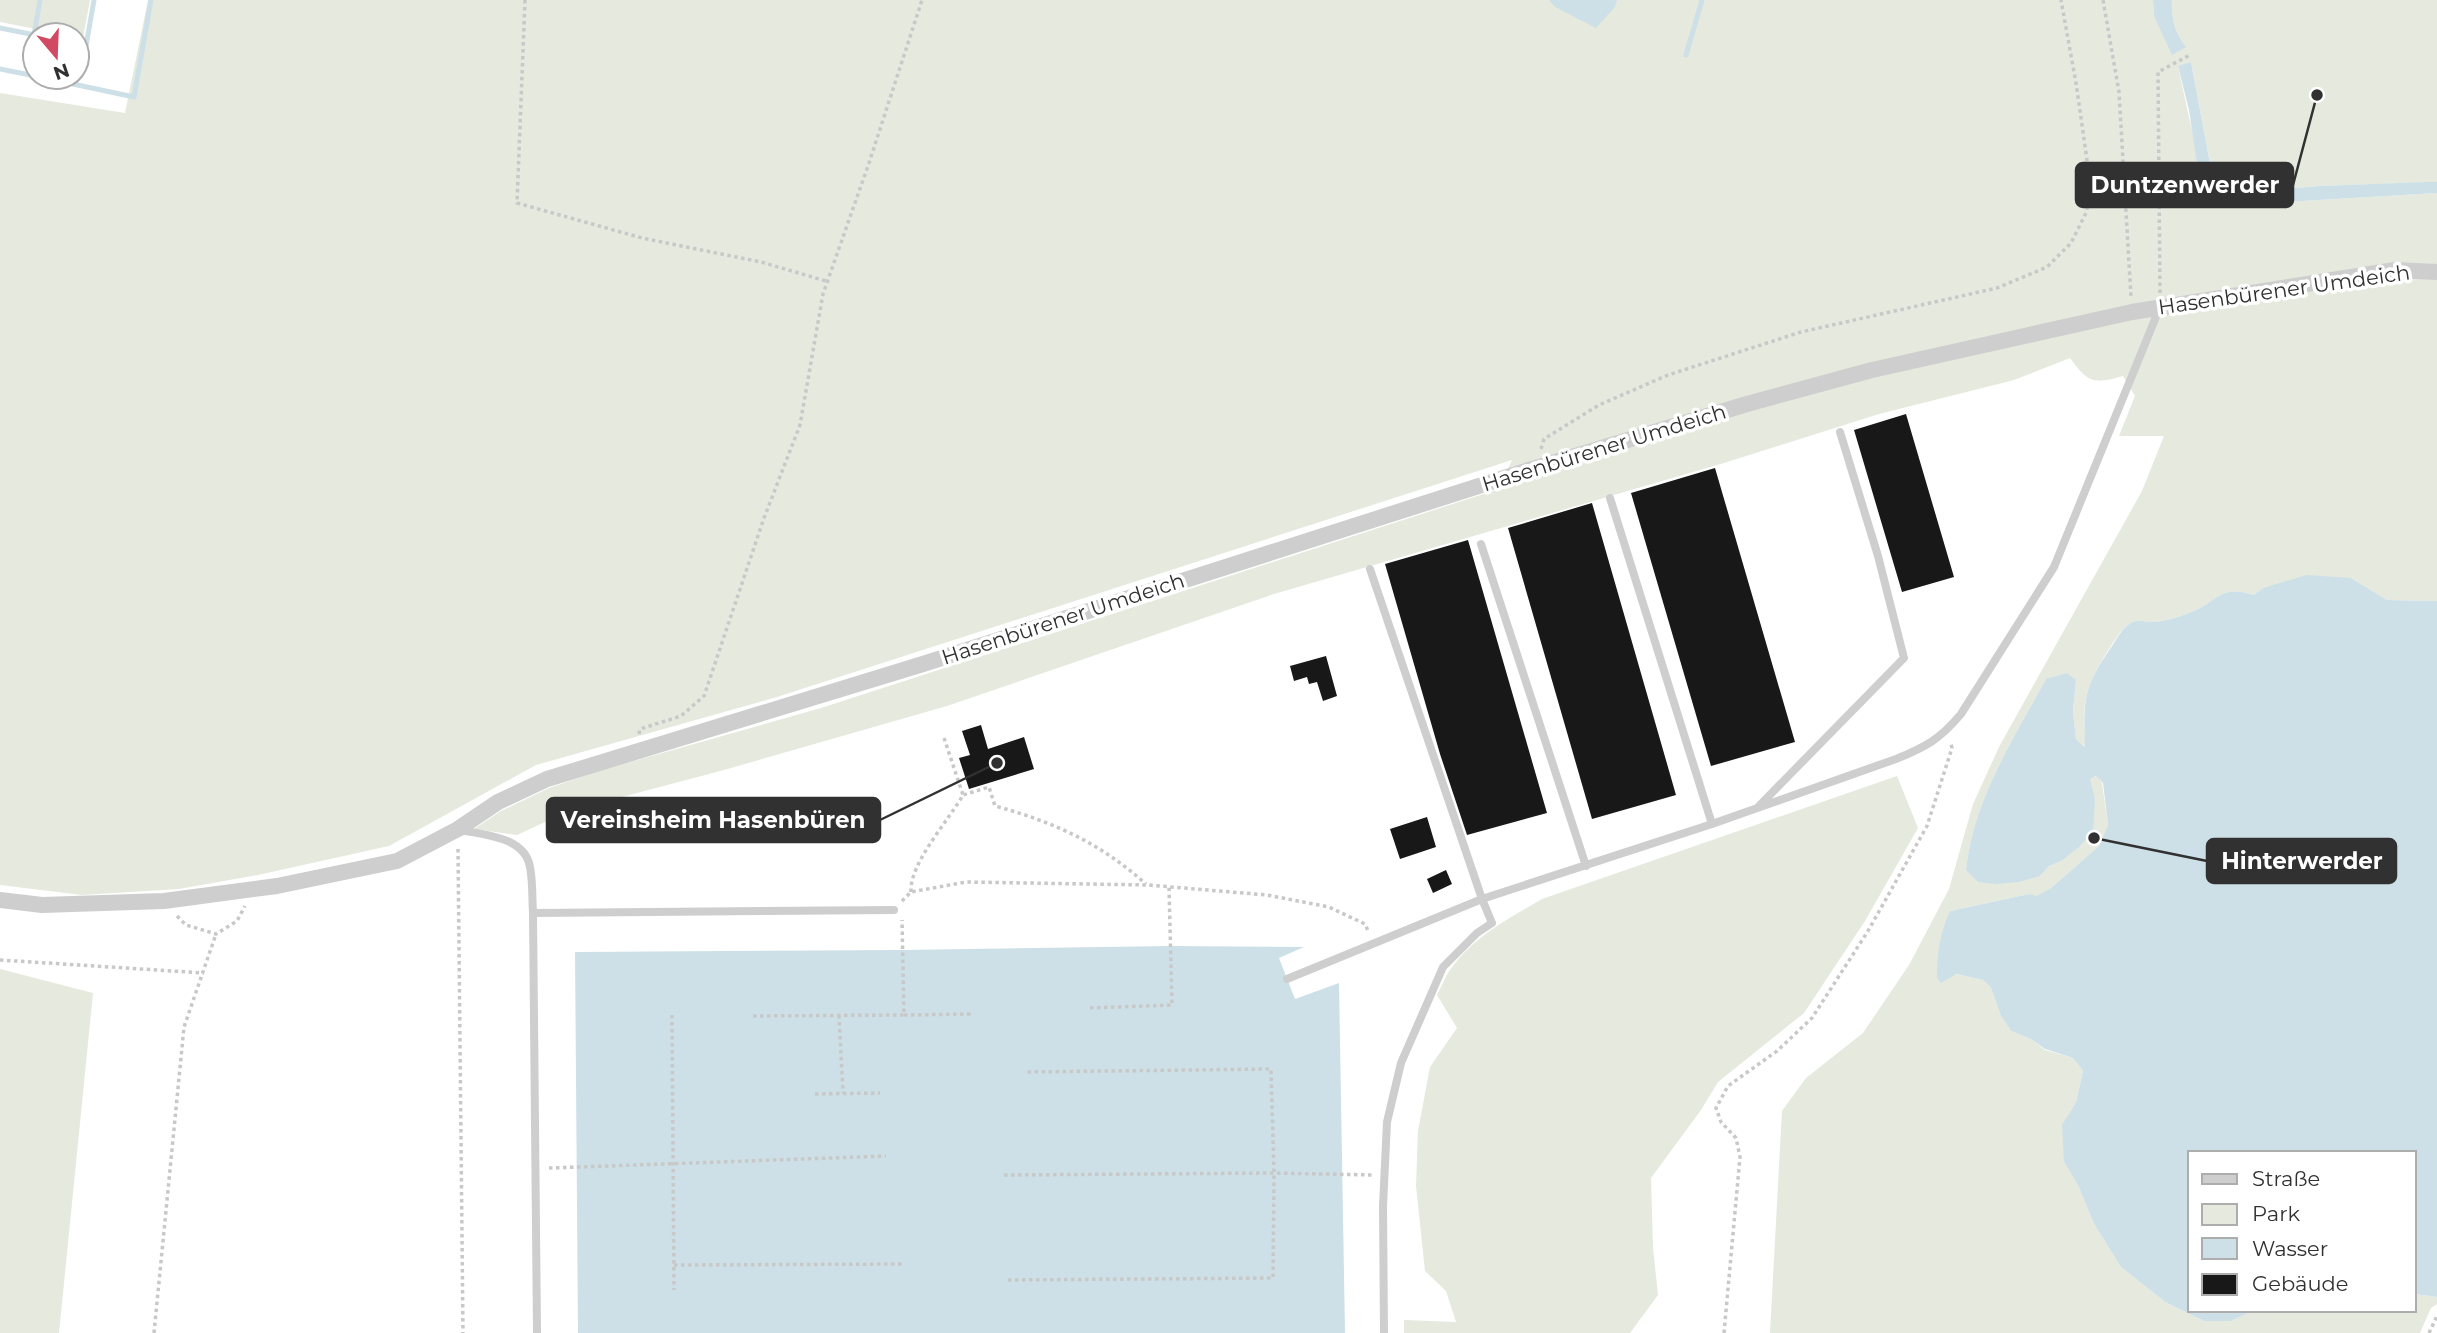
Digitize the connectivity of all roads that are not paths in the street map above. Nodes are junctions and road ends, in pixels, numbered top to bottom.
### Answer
1 (2437, 272) edge
2 (2160, 307) junction
3 (1840, 432) dead end
4 (1610, 498) dead end
5 (1481, 544) dead end
6 (1370, 569) dead end
7 (1758, 807) junction
8 (1712, 824) junction
9 (458, 829) junction
10 (1586, 866) junction
11 (1482, 899) junction
12 (0, 900) edge
13 (894, 910) road end
14 (533, 913) junction
15 (1287, 979) dead end
16 (537, 1333) edge
17 (1384, 1333) edge

1 - 2 street, Hasenbürener Umdeich
2 - 7 lane
2 - 9 street, Hasenbürener Umdeich
3 - 7 lane
4 - 8 lane
5 - 10 lane
6 - 11 lane
7 - 8 lane
8 - 10 lane
9 - 12 street, Hasenbürener Umdeich
9 - 14 lane
10 - 11 lane
11 - 15 lane
11 - 17 lane
13 - 14 lane
14 - 16 lane

